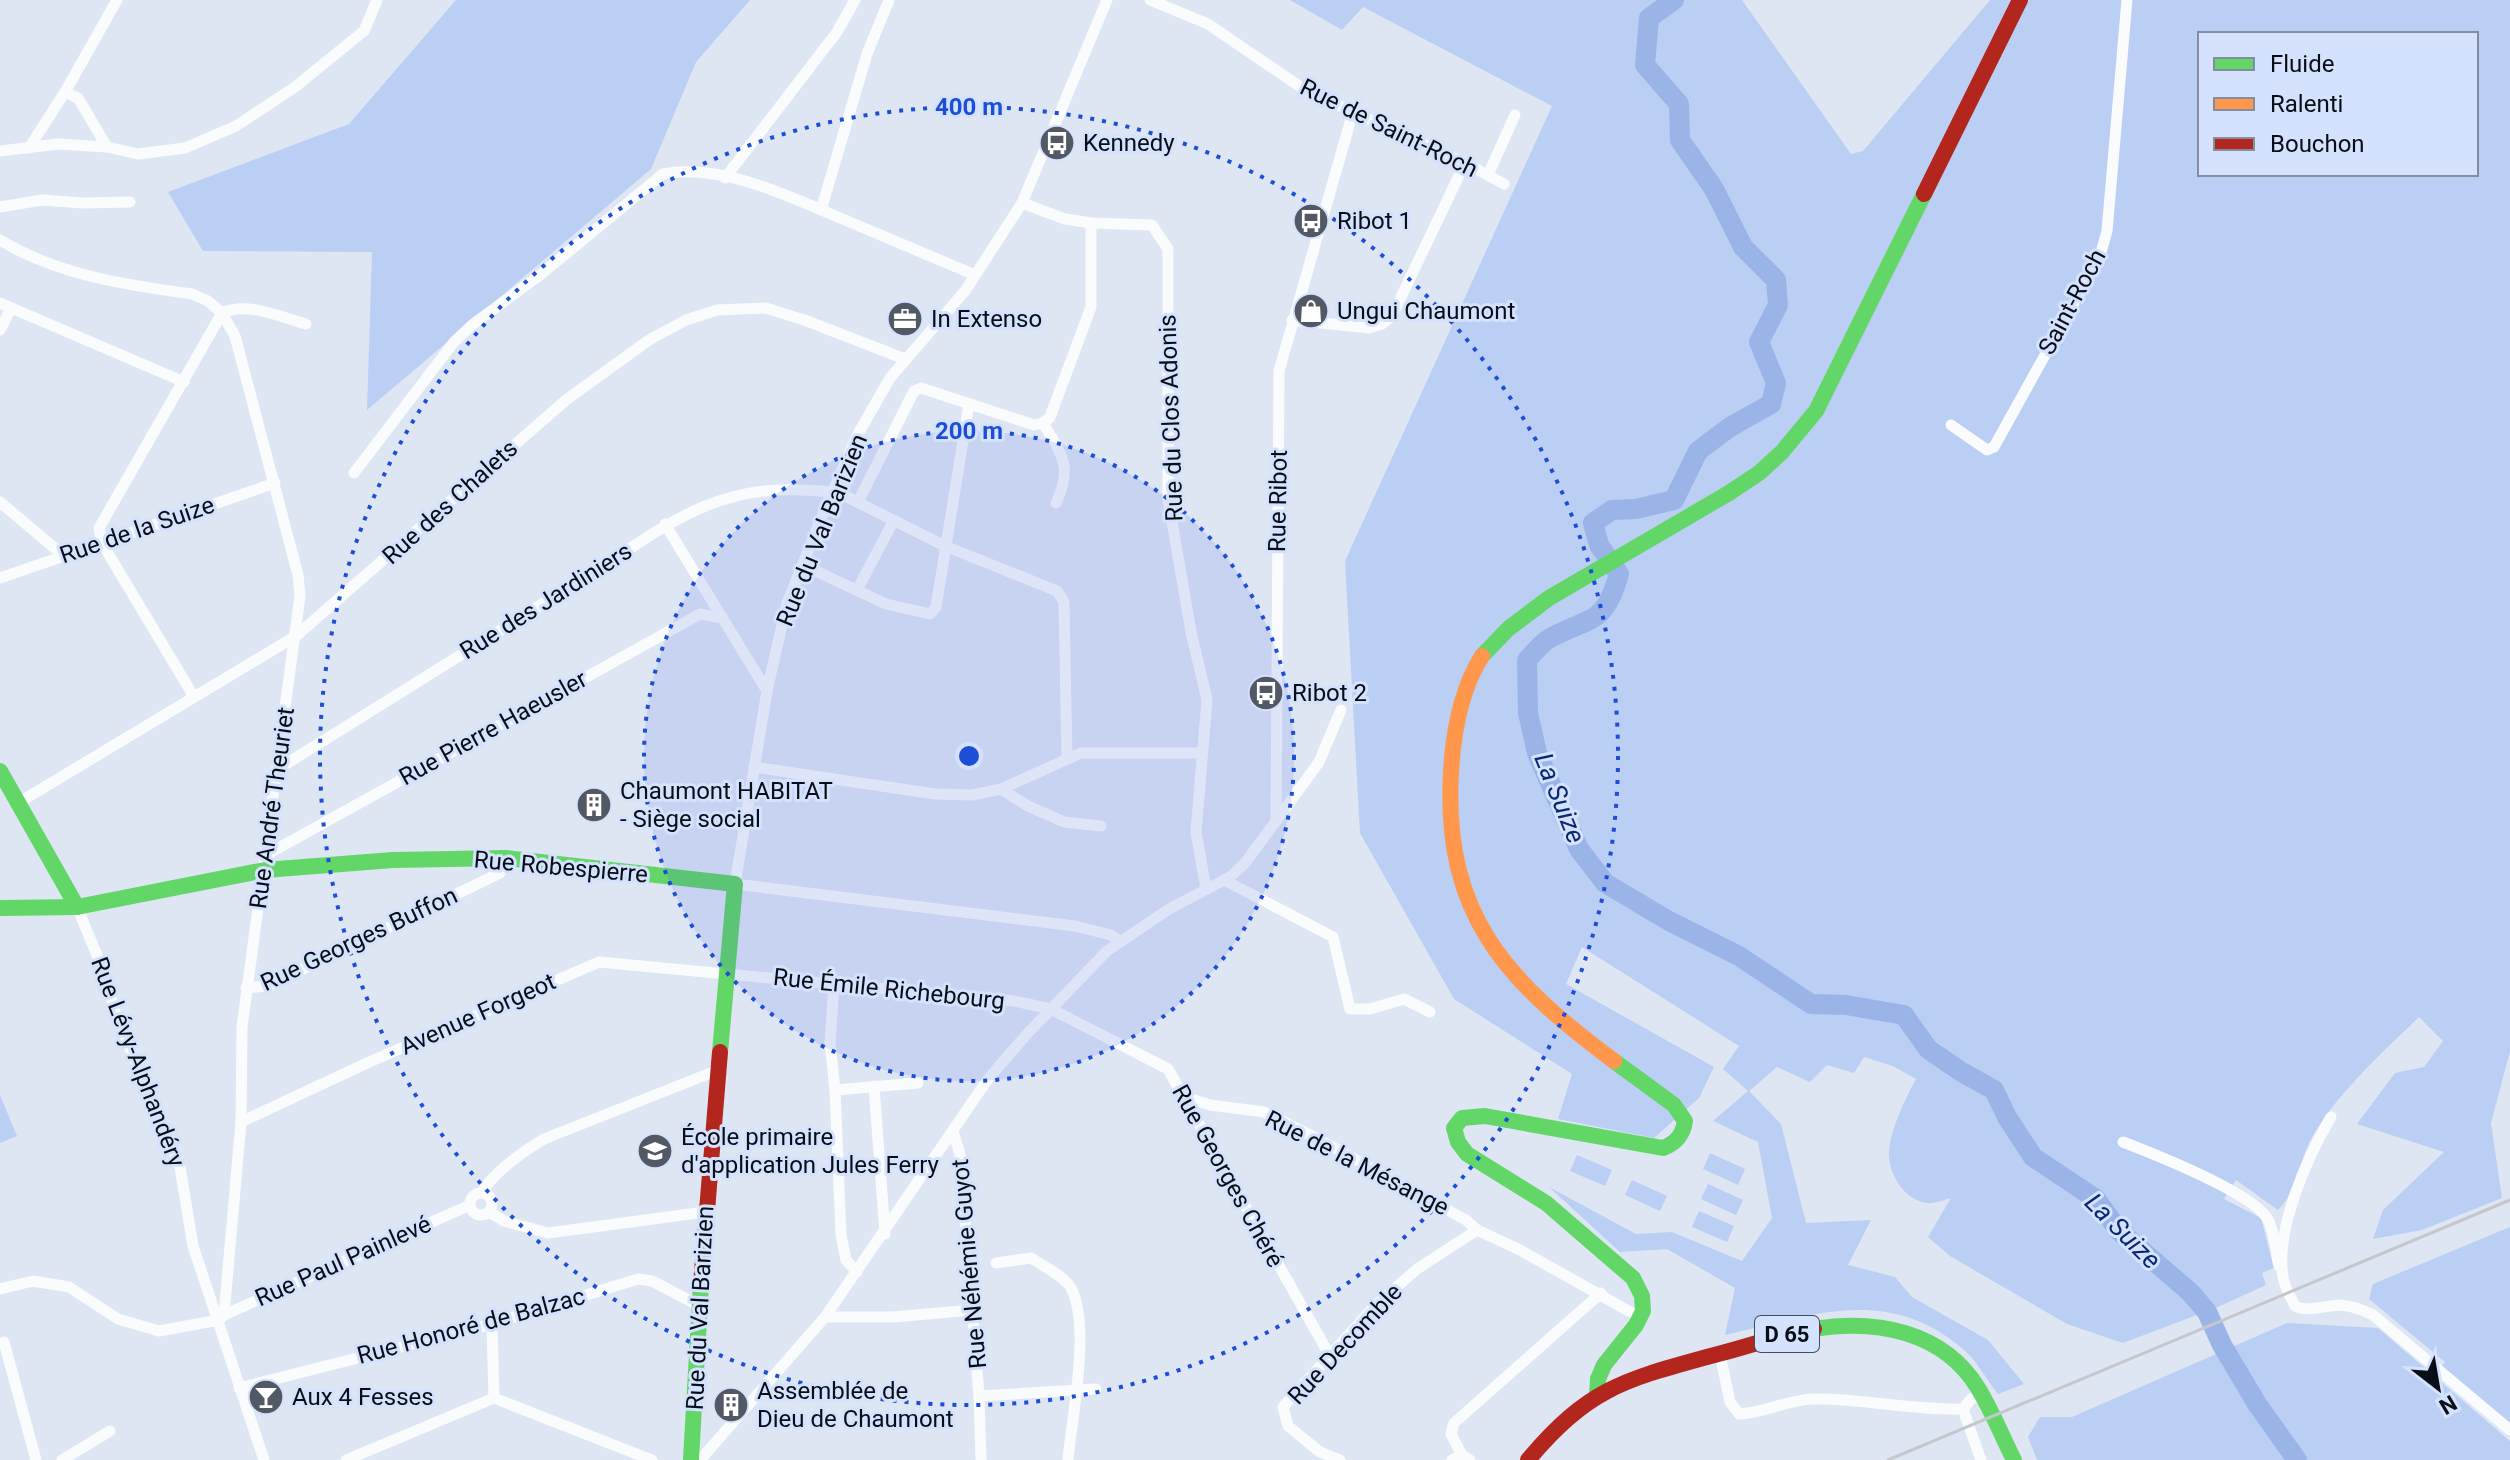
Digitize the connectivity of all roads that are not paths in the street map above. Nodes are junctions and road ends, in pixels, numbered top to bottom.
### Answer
1 (117, 0) edge
2 (377, 0) edge
3 (855, 0) edge
4 (889, 0) edge
5 (1107, 0) edge
6 (1150, 0) edge
7 (2020, 0) edge
8 (2127, 0) edge
9 (65, 92) junction
10 (1353, 112) junction
11 (1515, 115) dead end
12 (107, 147) junction
13 (29, 148) junction
14 (0, 151) edge
15 (1465, 163) junction
16 (1488, 175) junction
17 (725, 178) junction
18 (1504, 184) dead end
19 (130, 202) dead end
20 (1022, 203) junction
21 (0, 207) edge
22 (821, 210) junction
23 (1091, 223) junction
24 (0, 240) edge
25 (975, 275) junction
26 (5, 305) edge
27 (222, 313) junction
28 (1292, 320) junction
29 (306, 324) dead end
30 (0, 330) edge
31 (905, 359) junction
32 (184, 382) junction
33 (969, 404) junction
34 (1043, 423) junction
35 (1951, 425) dead end
36 (354, 473) dead end
37 (275, 483) junction
38 (833, 492) junction
39 (0, 502) edge
40 (858, 502) junction
41 (1056, 503) dead end
42 (894, 520) junction
43 (665, 524) junction
44 (102, 543) junction
45 (945, 546) junction
46 (64, 556) junction
47 (803, 565) junction
48 (0, 578) edge
49 (857, 590) junction
50 (723, 618) junction
51 (296, 636) junction
52 (767, 691) junction
53 (194, 697) junction
54 (1341, 710) dead end
55 (1202, 753) junction
56 (1067, 757) junction
57 (754, 767) junction
58 (278, 769) junction
59 (0, 771) edge
60 (1001, 789) junction
61 (18, 803) junction
62 (1276, 821) junction
63 (1101, 826) dead end
64 (506, 858) junction
65 (266, 862) junction
66 (1224, 880) junction
67 (735, 884) junction
68 (1206, 889) junction
69 (77, 907) junction
70 (0, 908) edge
71 (1120, 941) junction
72 (727, 974) junction
73 (834, 985) junction
74 (246, 988) junction
75 (1051, 1009) junction
76 (1430, 1012) dead end
77 (718, 1070) junction
78 (918, 1083) dead end
79 (874, 1086) junction
80 (835, 1090) junction
81 (1185, 1097) junction
82 (2331, 1117) dead end
83 (241, 1122) junction
84 (953, 1132) junction
85 (2123, 1142) dead end
86 (482, 1193) junction
87 (470, 1205) junction
88 (489, 1212) junction
89 (705, 1212) junction
90 (1477, 1230) junction
91 (885, 1234) junction
92 (996, 1263) dead end
93 (857, 1272) junction
94 (2283, 1278) junction
95 (0, 1289) edge
96 (1601, 1293) junction
97 (698, 1305) junction
98 (973, 1310) junction
99 (825, 1317) junction
100 (221, 1318) junction
101 (1641, 1318) junction
102 (492, 1324) junction
103 (4, 1342) dead end
104 (1720, 1354) junction
105 (1330, 1356) junction
106 (239, 1388) junction
107 (1096, 1389) dead end
108 (1075, 1391) junction
109 (1981, 1393) junction
110 (1597, 1395) junction
111 (979, 1396) junction
112 (494, 1398) junction
113 (1963, 1409) junction
114 (2510, 1430) edge
115 (110, 1431) dead end
116 (1461, 1458) edge
117 (36, 1460) edge
118 (62, 1460) edge
119 (264, 1460) edge
120 (346, 1460) edge
121 (652, 1460) edge
122 (693, 1460) edge
123 (981, 1460) edge
124 (1068, 1460) edge
125 (1340, 1460) edge
126 (1528, 1460) edge
127 (1981, 1460) edge
128 (2014, 1460) edge

1 - 9 street
2 - 12 street
3 - 17 street
4 - 22 street
5 - 20 street, Rue du Val Barizien
6 - 10 street, Rue de Saint-Roch
7 - 101 main road
8 - 35 street, Saint-Roch
9 - 12 street
9 - 13 street
10 - 15 street, Rue de Saint-Roch
10 - 28 street, Rue Ribot
11 - 16 street
12 - 13 street
13 - 14 street
15 - 16 street, Rue de Saint-Roch
15 - 28 street
16 - 18 street, Rue de Saint-Roch
17 - 22 street
17 - 36 street
19 - 21 street
20 - 23 street, Rue du Clos Adonis
20 - 25 street, Rue du Val Barizien
22 - 25 street
23 - 34 street
23 - 55 street, Rue du Clos Adonis
24 - 27 street
25 - 31 street, Rue du Val Barizien
26 - 30 street
26 - 32 street
27 - 29 street
27 - 32 street
27 - 37 street, Rue André Theuriet
28 - 62 street, Rue Ribot
31 - 38 street, Rue du Val Barizien
31 - 51 street, Rue des Chalets
32 - 44 street
33 - 34 street
33 - 40 street
33 - 45 street
34 - 41 street
37 - 44 street, Rue de la Suize
37 - 51 street, Rue André Theuriet
38 - 40 street, Rue des Jardiniers
38 - 43 street, Rue des Jardiniers
38 - 47 street, Rue du Val Barizien
39 - 46 street
40 - 42 street, Rue des Jardiniers
42 - 45 street, Rue des Jardiniers
42 - 49 street
43 - 50 street
43 - 58 street, Rue des Jardiniers
44 - 46 street, Rue de la Suize
44 - 53 street
45 - 49 street
45 - 56 street, Rue des Jardiniers
46 - 48 street, Rue de la Suize
47 - 49 street
47 - 52 street, Rue du Val Barizien
50 - 52 street
50 - 65 street, Rue Pierre Haeusler
51 - 53 street, Rue des Chalets
51 - 58 street, Rue André Theuriet
52 - 57 street, Rue du Val Barizien
53 - 61 street, Rue des Chalets
54 - 62 street
55 - 56 street
55 - 68 street, Rue du Clos Adonis
56 - 60 street
57 - 60 street
57 - 67 street, Rue du Val Barizien
58 - 65 street, Rue André Theuriet
59 - 61 main road, Rue Lévy-Alphandéry
60 - 63 street
61 - 69 main road, Rue Lévy-Alphandéry
62 - 66 street
64 - 65 main road, Rue Robespierre
64 - 67 main road, Rue Robespierre
64 - 74 street, Rue Georges Buffon
65 - 69 main road, Rue Robespierre
65 - 74 street, Rue André Theuriet
66 - 68 street
66 - 76 street
67 - 71 street, Rue Robespierre
67 - 72 main road, Rue du Val Barizien
68 - 71 street
69 - 70 main road, Rue Robespierre
69 - 100 street, Rue Lévy-Alphandéry
71 - 75 street
72 - 73 street, Rue Émile Richebourg
72 - 77 main road, Rue du Val Barizien
72 - 83 street, Avenue Forgeot
73 - 75 street, Rue Émile Richebourg
73 - 80 street
74 - 83 street, Rue André Theuriet
75 - 81 street, Rue Georges Chéré
75 - 84 street
77 - 86 street
77 - 89 main road, Rue du Val Barizien
78 - 79 street
79 - 80 street
79 - 91 street
80 - 93 street
81 - 90 street, Rue de la Mésange
81 - 105 street, Rue Georges Chéré
82 - 94 street
83 - 100 street, Rue André Theuriet
84 - 91 street
84 - 98 street, Rue Néhémie Guyot
85 - 94 street
86 - 87 street
86 - 88 street
87 - 88 street
87 - 100 street, Rue Paul Painlevé
88 - 89 street
89 - 97 main road, Rue du Val Barizien
90 - 96 street
90 - 105 street, Rue Decomble
91 - 93 street
92 - 108 street, Rue Néhémie Guyot
93 - 99 street
94 - 114 street
95 - 100 street, Rue Paul Painlevé
96 - 101 street
96 - 116 street
97 - 102 street, Rue Honoré de Balzac
97 - 122 main road, Rue du Val Barizien
98 - 99 street
98 - 111 street, Rue Néhémie Guyot
99 - 122 street
100 - 106 street, Rue Lévy-Alphandéry
101 - 110 main road
102 - 106 street, Rue Honoré de Balzac
102 - 112 street
103 - 117 street
104 - 109 main road, D 65
104 - 110 main road, D 65
104 - 113 street
105 - 125 street, Rue Decomble
106 - 119 street, Rue Lévy-Alphandéry
107 - 108 street, Rue Néhémie Guyot
108 - 111 street, Rue Néhémie Guyot
108 - 124 street, Rue Néhémie Guyot
109 - 113 street
109 - 128 main road, D 65
110 - 126 main road, D 65
111 - 123 street, Rue Néhémie Guyot
112 - 120 street
112 - 121 street
113 - 127 street
115 - 118 street

